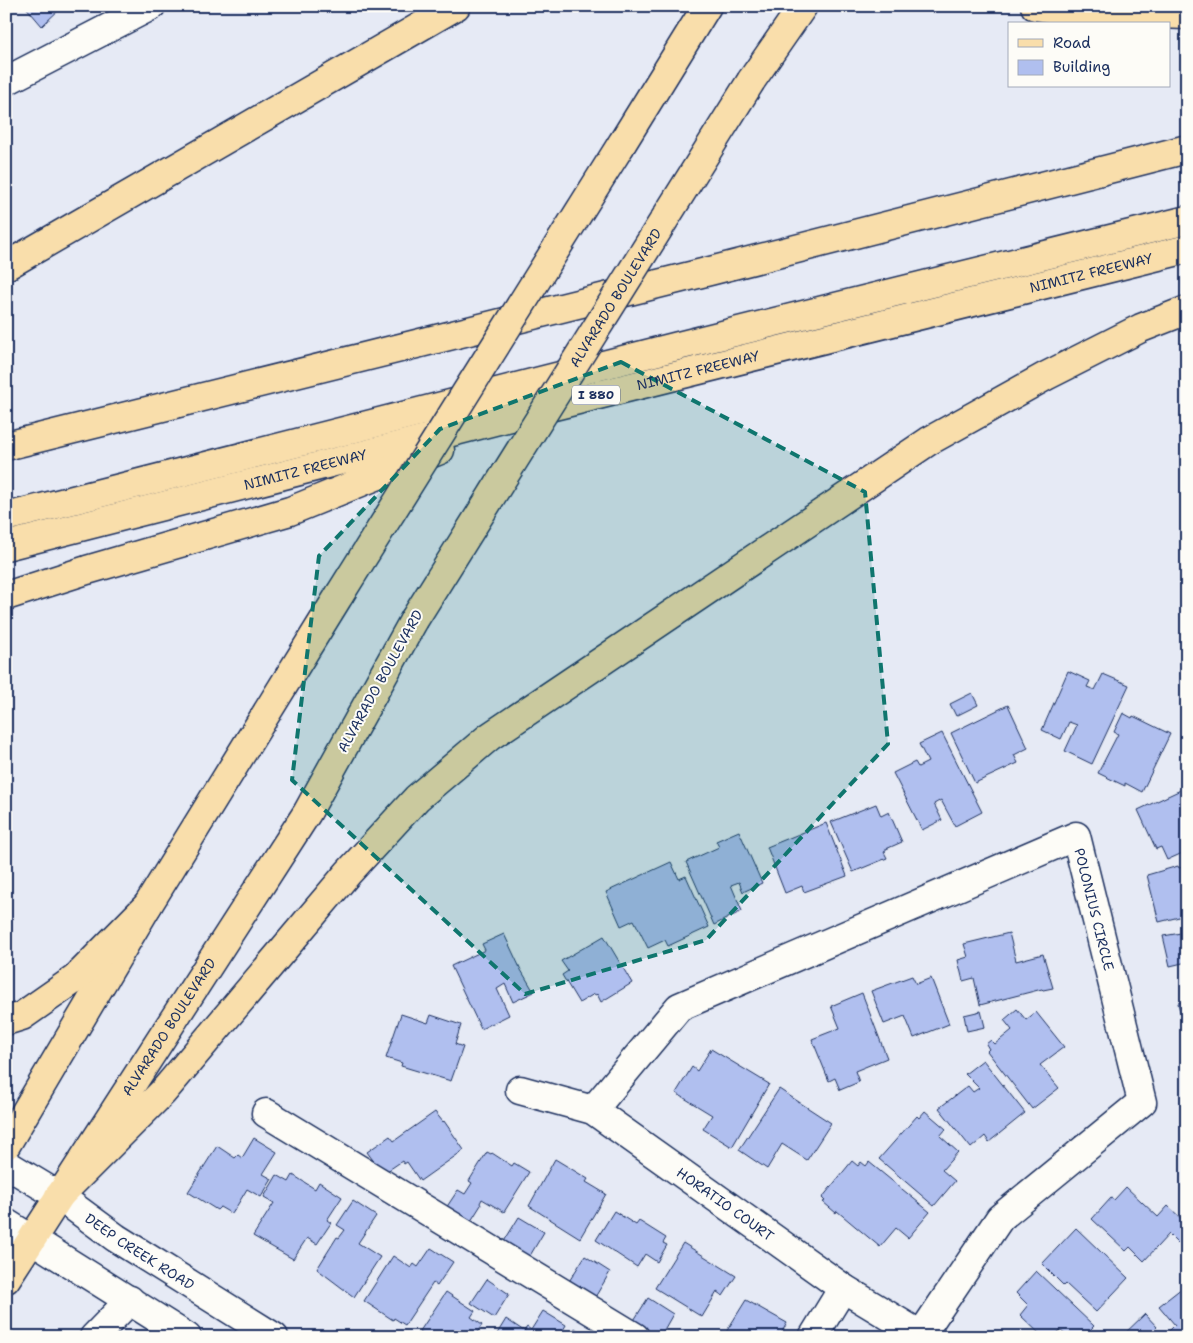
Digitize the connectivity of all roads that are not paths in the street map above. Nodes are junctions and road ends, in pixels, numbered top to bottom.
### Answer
1 (151, 6) edge
2 (456, 6) edge
3 (707, 6) edge
4 (803, 6) edge
5 (1035, 6) edge
6 (1187, 14) edge
7 (7, 79) edge
8 (1187, 149) edge
9 (1187, 220) edge
10 (1187, 249) edge
11 (6, 266) edge
12 (1187, 310) edge
13 (538, 410) junction
14 (6, 446) edge
15 (6, 516) edge
16 (6, 546) edge
17 (6, 596) edge
18 (148, 905) junction
19 (6, 1021) edge
20 (520, 1090) dead end
21 (593, 1110) junction
22 (266, 1113) dead end
23 (6, 1145) edge
24 (6, 1164) edge
25 (60, 1196) junction
26 (6, 1223) edge
27 (32, 1239) junction
28 (6, 1279) edge
29 (843, 1288) junction
30 (130, 1300) junction
31 (922, 1336) edge
32 (94, 1337) edge
33 (187, 1337) edge
34 (274, 1337) edge
35 (635, 1337) edge
36 (813, 1337) edge

1 - 7 street
2 - 11 main road
3 - 18 main road, bridge
4 - 25 main road, ALVARADO BOULEVARD, bridge
5 - 6 main road
8 - 14 main road
9 - 15 main road, I 880
10 - 13 main road, NIMITZ FREEWAY / I 880
12 - 25 main road
13 - 16 main road, NIMITZ FREEWAY / I 880
13 - 17 main road
18 - 19 main road
18 - 23 main road
20 - 21 street, HORATIO COURT
21 - 29 street, HORATIO COURT
21 - 31 street, POLONIUS CIRCLE
22 - 35 street
24 - 25 street, DEEP CREEK ROAD
25 - 27 main road, ALVARADO BOULEVARD
25 - 34 street, DEEP CREEK ROAD
26 - 27 street
27 - 28 main road, ALVARADO BOULEVARD
27 - 30 street
29 - 31 street, HORATIO COURT
29 - 36 street
30 - 32 street
30 - 33 street

